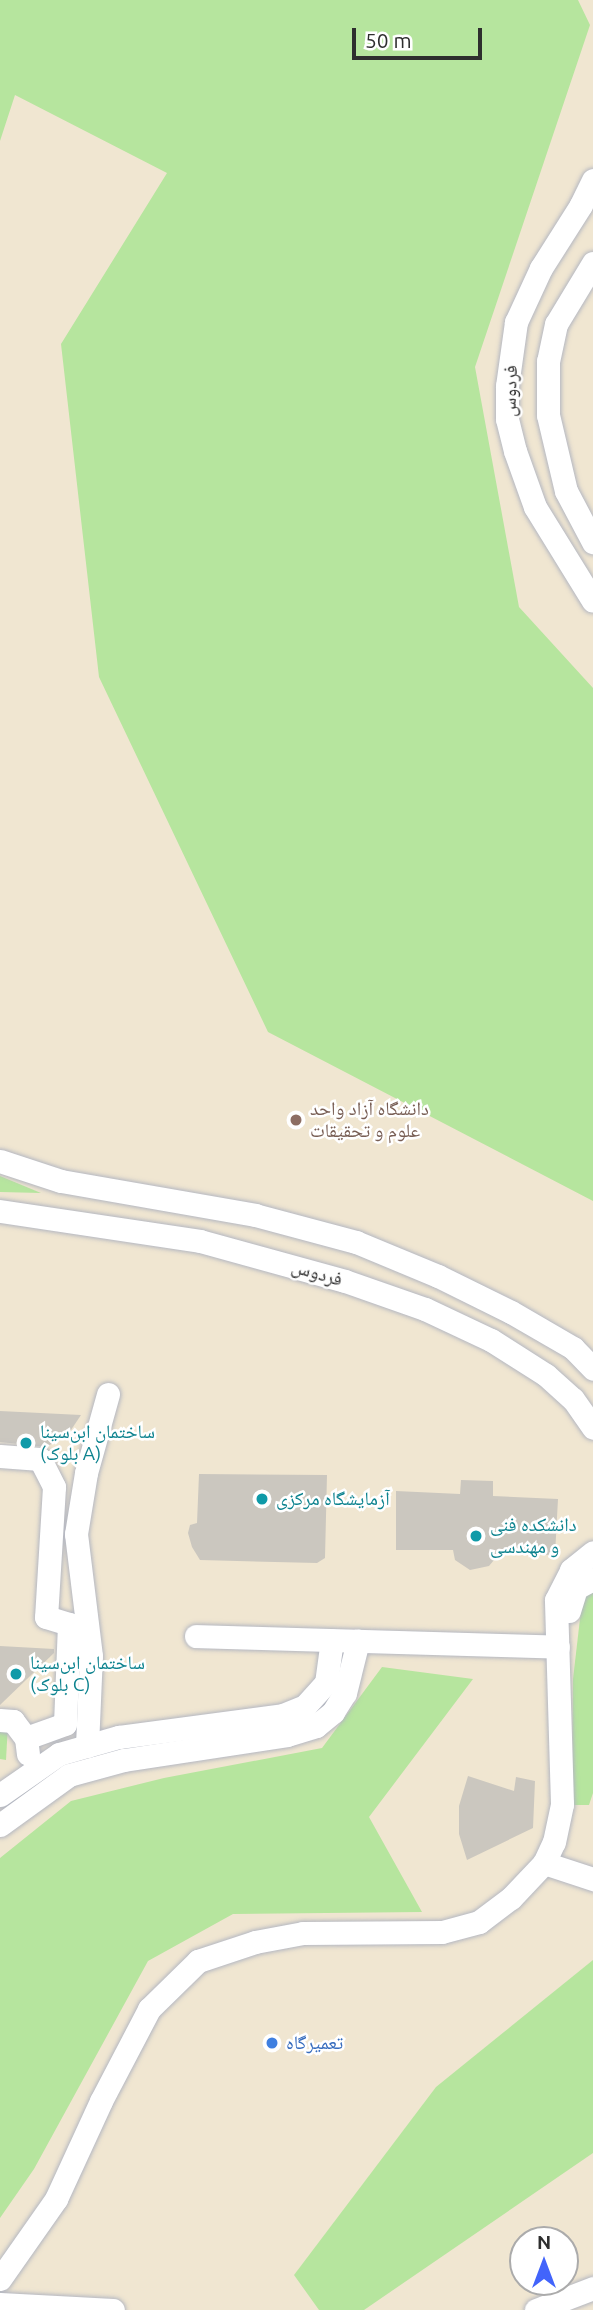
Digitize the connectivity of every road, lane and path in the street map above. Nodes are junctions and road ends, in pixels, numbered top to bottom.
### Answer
1 (593, 180) edge
2 (593, 263) edge
3 (553, 445) junction
4 (515, 450) junction
5 (593, 542) edge
6 (593, 601) edge
7 (0, 1161) edge
8 (0, 1211) edge
9 (593, 1369) edge
10 (108, 1394) dead end
11 (593, 1429) edge
12 (0, 1456) edge
13 (593, 1552) edge
14 (593, 1579) edge
15 (77, 1619) junction
16 (196, 1636) dead end
17 (332, 1640) junction
18 (358, 1641) junction
19 (558, 1647) junction
20 (0, 1720) edge
21 (26, 1738) junction
22 (88, 1746) junction
23 (5, 1789) edge
24 (0, 1825) edge
25 (544, 1863) junction
26 (593, 1879) edge
27 (0, 2279) edge
28 (593, 2288) edge
29 (0, 2304) edge
30 (113, 2310) edge
31 (536, 2310) edge

1 - 4 lane, فردوس
2 - 3 lane, فردوس
3 - 4 lane
3 - 5 lane, فردوس
4 - 6 lane, فردوس
7 - 9 lane, فردوس
8 - 11 lane, فردوس
10 - 15 lane
12 - 15 lane
13 - 19 lane
14 - 19 lane
15 - 21 lane
15 - 22 lane
16 - 17 lane
17 - 18 lane
17 - 22 lane
18 - 19 lane
18 - 24 lane
19 - 25 lane
20 - 21 lane
21 - 23 lane
22 - 23 lane
25 - 26 lane
25 - 27 lane
28 - 31 lane
29 - 30 lane

